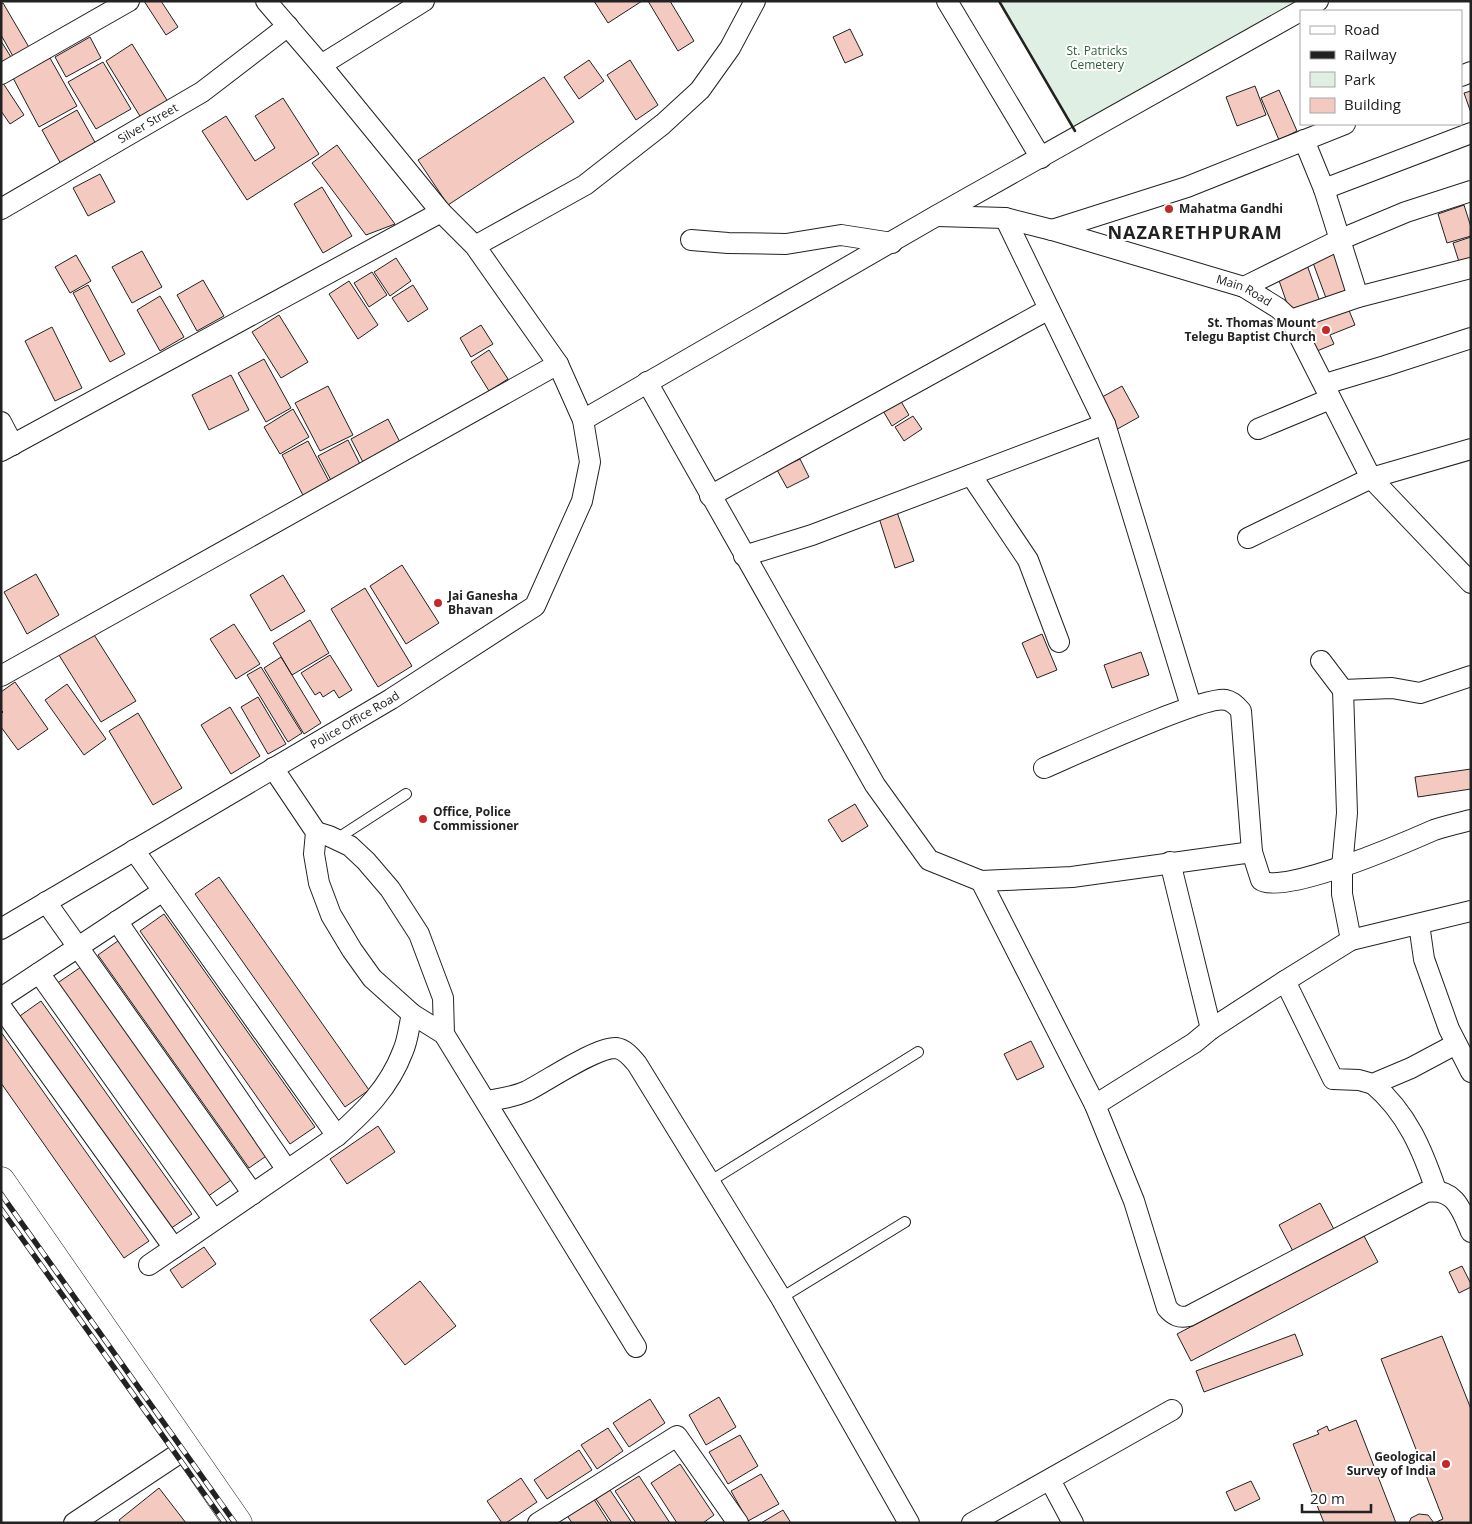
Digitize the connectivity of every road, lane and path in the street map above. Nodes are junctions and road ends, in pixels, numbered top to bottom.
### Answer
1 (129, 1) edge
2 (266, 1) edge
3 (424, 1) edge
4 (755, 1) edge
5 (947, 1) edge
6 (1318, 1) edge
7 (1302, 10) edge
8 (1300, 11) edge
9 (288, 26) junction
10 (321, 65) junction
11 (1, 74) edge
12 (1342, 125) edge
13 (1471, 132) edge
14 (1304, 140) junction
15 (1041, 158) junction
16 (1324, 189) junction
17 (1471, 191) edge
18 (1, 209) edge
19 (441, 212) junction
20 (936, 216) junction
21 (1005, 218) junction
22 (1052, 230) junction
23 (691, 240) dead end
24 (1339, 240) junction
25 (892, 243) junction
26 (475, 246) junction
27 (1471, 268) edge
28 (1244, 287) junction
29 (1358, 297) junction
30 (1049, 309) junction
31 (1290, 320) junction
32 (1471, 338) edge
33 (558, 364) junction
34 (646, 382) junction
35 (1327, 391) junction
36 (583, 420) junction
37 (1, 422) edge
38 (1105, 424) junction
39 (1258, 429) dead end
40 (7, 448) edge
41 (1471, 448) edge
42 (971, 475) junction
43 (1371, 478) junction
44 (710, 496) junction
45 (1248, 538) dead end
46 (744, 556) junction
47 (1471, 583) edge
48 (1059, 642) dead end
49 (1322, 661) dead end
50 (1, 676) edge
51 (1471, 676) edge
52 (1342, 690) junction
53 (1191, 706) junction
54 (273, 768) junction
55 (1044, 768) dead end
56 (406, 794) dead end
57 (1471, 820) edge
58 (316, 832) junction
59 (336, 840) junction
60 (134, 850) junction
61 (1252, 852) junction
62 (1170, 862) junction
63 (1342, 867) junction
64 (981, 881) junction
65 (163, 891) junction
66 (46, 902) junction
67 (1471, 911) edge
68 (117, 921) junction
69 (1419, 924) junction
70 (1, 929) edge
71 (1351, 940) junction
72 (78, 947) junction
73 (39, 973) junction
74 (1284, 981) junction
75 (1, 998) edge
76 (1, 1007) edge
77 (412, 1014) junction
78 (1210, 1029) junction
79 (444, 1034) junction
80 (1456, 1044) junction
81 (918, 1052) dead end
82 (1471, 1072) edge
83 (1372, 1084) junction
84 (486, 1102) junction
85 (1095, 1105) junction
86 (337, 1136) junction
87 (287, 1170) junction
88 (1, 1181) edge
89 (710, 1182) junction
90 (1436, 1190) junction
91 (253, 1194) junction
92 (214, 1220) junction
93 (905, 1222) dead end
94 (1471, 1232) edge
95 (174, 1248) junction
96 (149, 1266) dead end
97 (781, 1298) junction
98 (636, 1347) dead end
99 (1172, 1410) dead end
100 (187, 1448) junction
101 (1050, 1480) junction
102 (74, 1523) edge
103 (238, 1523) edge
104 (538, 1523) edge
105 (738, 1523) edge
106 (909, 1523) edge
107 (972, 1523) edge
108 (1073, 1523) edge

1 - 11 street
2 - 9 street, Police Office Road
3 - 10 street
4 - 26 street
5 - 15 street
6 - 7 street
8 - 15 street
9 - 10 street, Police Office Road
9 - 18 street, Silver Street
10 - 19 street, Police Office Road
12 - 14 street
13 - 16 street
14 - 16 street
14 - 22 street
15 - 20 street
16 - 24 street
17 - 24 street
19 - 26 street, Police Office Road
19 - 40 street
20 - 21 street, Main Road
20 - 25 street
21 - 22 street, Main Road
21 - 30 street
22 - 28 street, Main Road
23 - 25 street
24 - 28 street
24 - 29 street
25 - 34 street
26 - 33 street, Police Office Road
27 - 29 street
28 - 31 street, Main Road
29 - 31 street
30 - 38 street
30 - 44 street
31 - 35 street, Main Road
32 - 35 street
33 - 36 street, Police Office Road
33 - 50 street
34 - 36 street
34 - 44 street
35 - 39 street
35 - 43 street, Main Road
36 - 54 street, Police Office Road
37 - 40 street
38 - 42 street
38 - 53 street
41 - 43 street
42 - 46 street
42 - 48 street
43 - 45 street
43 - 47 street, Main Road
44 - 46 street
46 - 64 street
49 - 52 street
51 - 52 street
52 - 63 street
53 - 55 street
53 - 61 street
54 - 58 street
54 - 60 street, Police Office Road
56 - 59 lane
57 - 63 street
58 - 59 street
58 - 77 street
59 - 79 street
60 - 65 street
60 - 66 street, Police Office Road
61 - 62 street
61 - 63 street
62 - 64 street
62 - 78 street
63 - 71 street
64 - 85 street
65 - 68 street
65 - 86 street
66 - 70 street, Police Office Road
66 - 72 street
67 - 69 street
68 - 72 street
68 - 87 street
69 - 71 street
69 - 80 street
71 - 74 street
72 - 73 street
72 - 91 street
73 - 75 street
73 - 92 street
74 - 78 street
74 - 83 street
76 - 95 street
77 - 79 street
77 - 86 street
78 - 85 street
79 - 84 street
80 - 82 street
80 - 83 street
81 - 89 lane
83 - 90 street
84 - 89 street
84 - 98 street
85 - 90 street
86 - 87 street
87 - 91 street
88 - 100 main road
89 - 97 street
90 - 94 street
91 - 92 street
92 - 95 street
93 - 97 lane
95 - 96 street
97 - 106 street
99 - 101 street
100 - 102 street
100 - 103 main road
101 - 107 street
101 - 108 street
104 - 105 street

